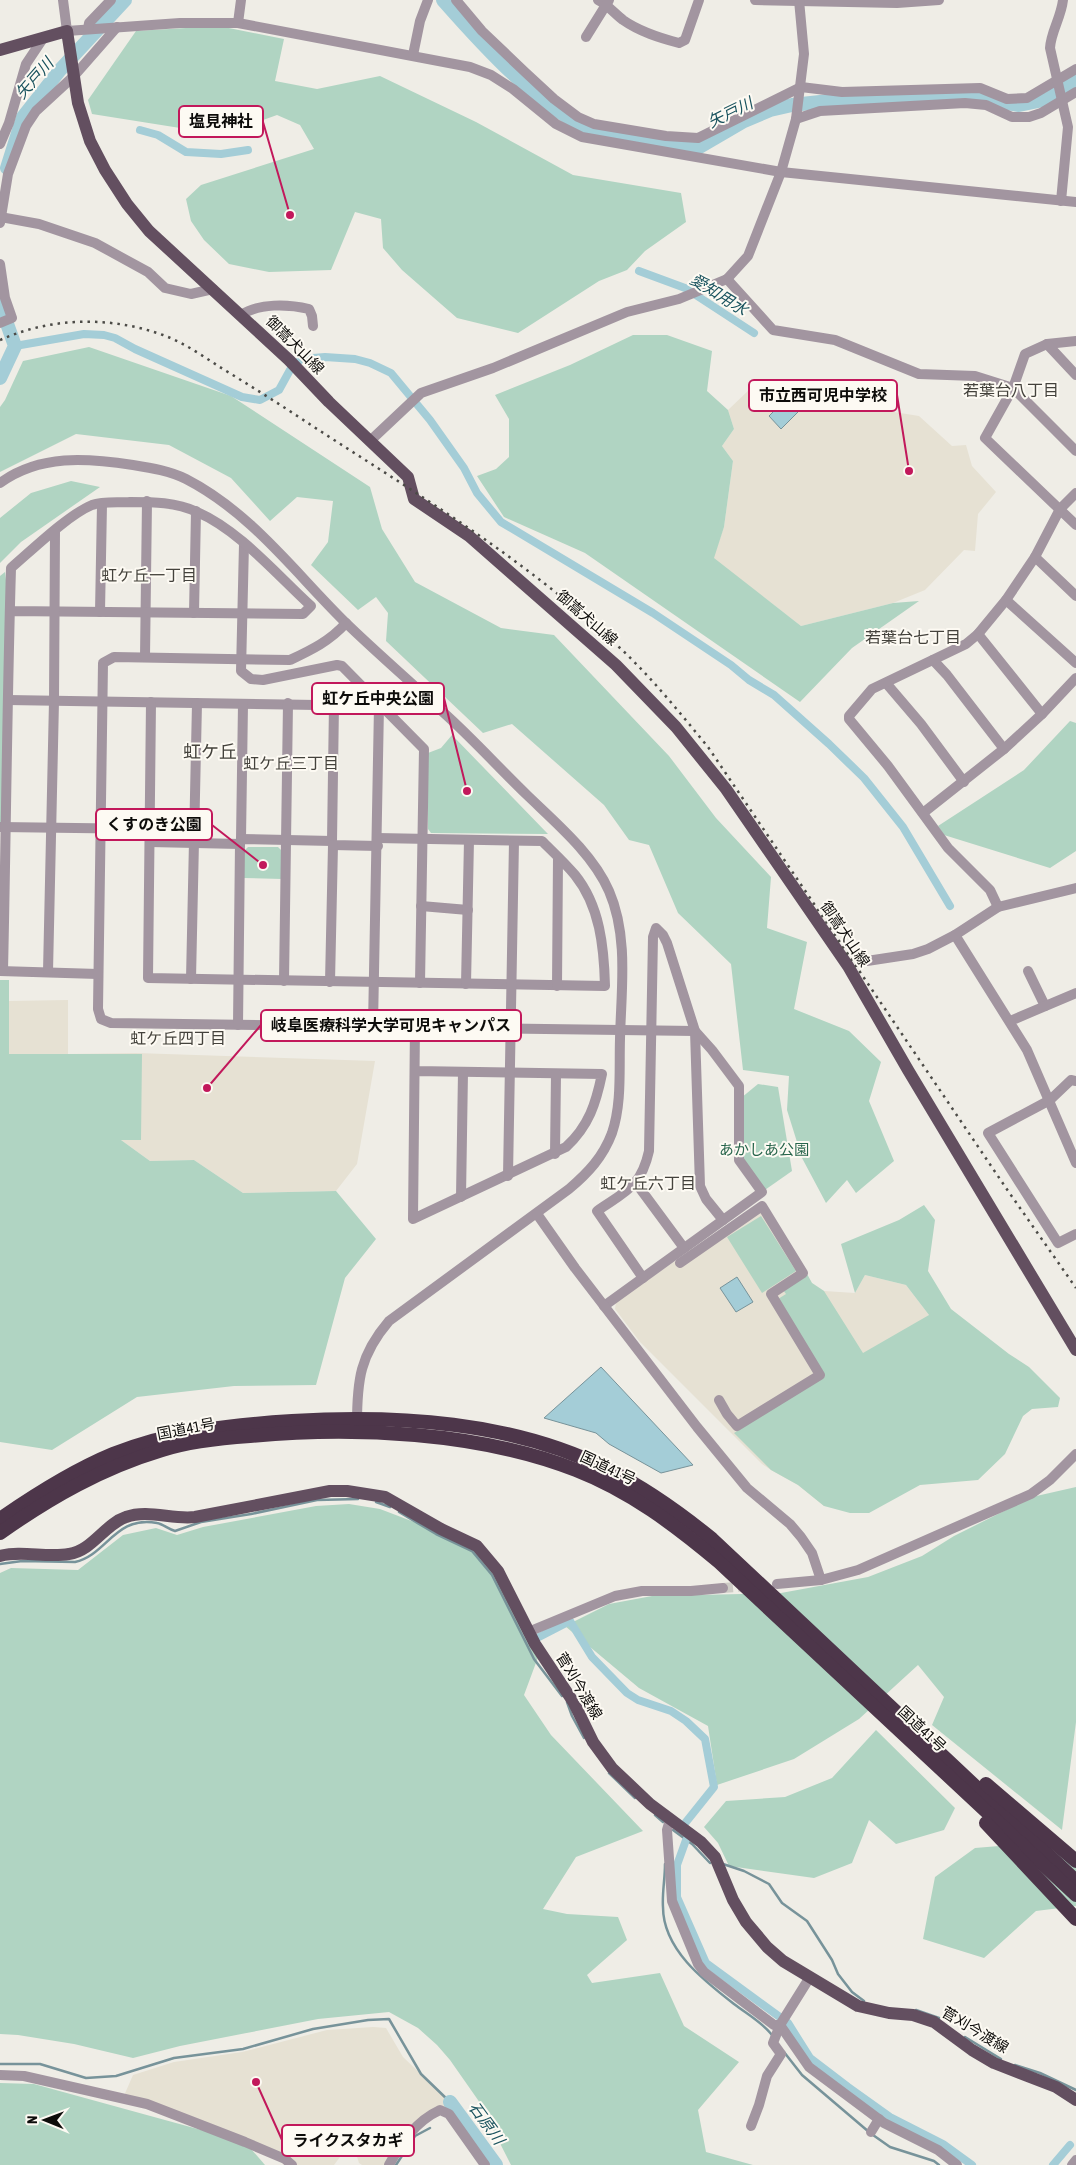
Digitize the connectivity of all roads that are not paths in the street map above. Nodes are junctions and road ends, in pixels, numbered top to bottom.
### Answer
1 (63, 0) edge
2 (111, 0) edge
3 (240, 0) edge
4 (425, 0) edge
5 (456, 0) edge
6 (700, 0) edge
7 (755, 0) edge
8 (939, 0) edge
9 (1063, 0) edge
10 (799, 1) edge
11 (604, 2) edge
12 (238, 23) junction
13 (117, 27) junction
14 (88, 29) junction
15 (67, 31) junction
16 (44, 37) junction
17 (586, 37) dead end
18 (0, 50) edge
19 (413, 55) junction
20 (1076, 69) edge
21 (74, 76) junction
22 (1057, 81) junction
23 (801, 91) junction
24 (1076, 92) edge
25 (1062, 101) junction
26 (796, 119) junction
27 (0, 144) edge
28 (781, 172) junction
29 (1061, 201) junction
30 (1076, 202) edge
31 (0, 217) edge
32 (0, 223) edge
33 (0, 264) edge
34 (727, 279) junction
35 (213, 289) junction
36 (241, 315) junction
37 (0, 323) edge
38 (313, 326) dead end
39 (1076, 341) edge
40 (1047, 344) junction
41 (1076, 375) edge
42 (1013, 388) junction
43 (370, 441) junction
44 (1076, 452) edge
45 (0, 483) edge
46 (1076, 493) edge
47 (147, 501) junction
48 (102, 504) junction
49 (1060, 509) junction
50 (196, 511) junction
51 (1076, 525) edge
52 (55, 531) junction
53 (244, 544) junction
54 (1035, 557) junction
55 (1076, 596) edge
56 (1006, 600) junction
57 (10, 611) junction
58 (55, 611) junction
59 (100, 612) junction
60 (146, 613) junction
61 (194, 613) junction
62 (242, 614) junction
63 (346, 623) junction
64 (978, 634) junction
65 (145, 657) junction
66 (241, 659) junction
67 (933, 660) junction
68 (1076, 663) edge
69 (1076, 678) edge
70 (886, 684) junction
71 (8, 700) junction
72 (54, 700) junction
73 (103, 701) junction
74 (151, 702) junction
75 (197, 703) junction
76 (288, 703) junction
77 (243, 704) junction
78 (334, 704) junction
79 (379, 706) junction
80 (1042, 714) junction
81 (1004, 750) junction
82 (964, 782) junction
83 (922, 813) junction
84 (3, 827) edge
85 (52, 828) junction
86 (101, 828) junction
87 (150, 829) junction
88 (286, 840) junction
89 (423, 840) junction
90 (469, 840) junction
91 (240, 841) junction
92 (514, 841) junction
93 (150, 842) junction
94 (377, 842) junction
95 (332, 843) junction
96 (195, 844) junction
97 (558, 858) junction
98 (1076, 888) edge
99 (421, 906) junction
100 (998, 907) junction
101 (468, 910) junction
102 (954, 935) junction
103 (867, 961) dead end
104 (2, 971) edge
105 (1028, 971) dead end
106 (48, 972) junction
107 (98, 974) junction
108 (191, 979) junction
109 (239, 980) junction
110 (284, 981) junction
111 (330, 982) junction
112 (374, 983) junction
113 (420, 984) junction
114 (466, 984) junction
115 (512, 985) junction
116 (558, 986) junction
117 (1076, 993) edge
118 (1045, 1006) junction
119 (1010, 1021) junction
120 (238, 1024) junction
121 (373, 1026) junction
122 (415, 1026) junction
123 (511, 1028) junction
124 (620, 1030) junction
125 (652, 1031) junction
126 (695, 1031) junction
127 (415, 1071) junction
128 (462, 1072) junction
129 (510, 1073) junction
130 (556, 1074) junction
131 (1076, 1081) edge
132 (1050, 1100) junction
133 (555, 1154) junction
134 (1076, 1163) edge
135 (508, 1176) junction
136 (636, 1183) junction
137 (461, 1197) junction
138 (537, 1214) junction
139 (723, 1220) junction
140 (1076, 1234) edge
141 (684, 1248) junction
142 (680, 1263) dead end
143 (643, 1278) junction
144 (604, 1306) junction
145 (1076, 1350) edge
146 (719, 1400) dead end
147 (357, 1426) junction
148 (1076, 1454) edge
149 (0, 1519) edge
150 (0, 1533) edge
151 (0, 1556) edge
152 (821, 1580) junction
153 (777, 1584) dead end
154 (723, 1588) tunnel mouth
155 (528, 1632) junction
156 (860, 1694) junction
157 (879, 1697) junction
158 (670, 1820) junction
159 (1076, 1861) edge
160 (1076, 1881) edge
161 (1076, 1895) edge
162 (1076, 1919) edge
163 (810, 1977) junction
164 (780, 2025) junction
165 (0, 2075) edge
166 (1076, 2100) edge
167 (880, 2119) junction
168 (751, 2126) dead end
169 (870, 2132) dead end
170 (1076, 2160) edge
171 (292, 2165) edge
172 (389, 2165) edge
173 (485, 2165) edge
174 (957, 2165) edge
175 (1072, 2165) edge

1 - 15 street
2 - 14 street
3 - 12 street
4 - 19 street
5 - 23 street
6 - 11 street
7 - 10 street
8 - 10 street
9 - 22 street
10 - 23 street
11 - 17 street
12 - 13 street
12 - 19 street
13 - 14 street
13 - 21 street
14 - 15 street
15 - 16 main road
15 - 21 main road, 御嵩犬山線
16 - 18 main road
16 - 27 street
19 - 28 street
20 - 22 street
21 - 31 street
21 - 35 main road, 御嵩犬山線
22 - 23 street
22 - 25 street
23 - 26 street
24 - 25 street
25 - 26 street
25 - 29 street
26 - 28 street
28 - 29 street
28 - 34 street
29 - 30 street
31 - 32 street
31 - 35 street
33 - 37 street
34 - 42 street
34 - 43 street
35 - 36 main road, 御嵩犬山線
36 - 38 street
36 - 43 main road, 御嵩犬山線
39 - 40 street
40 - 41 street
40 - 42 street
42 - 44 street
42 - 49 street
43 - 145 main road, 御嵩犬山線
45 - 63 street
46 - 49 street
47 - 48 street
47 - 50 street
47 - 60 street
48 - 52 street
48 - 59 street
49 - 51 street
49 - 54 street
50 - 53 street
50 - 61 street
52 - 57 street
52 - 58 street
53 - 62 street
53 - 62 street
54 - 55 street
54 - 56 street
56 - 64 street
56 - 68 street
57 - 58 street
57 - 71 street
58 - 59 street
58 - 72 street
59 - 60 street
60 - 61 street
60 - 65 street
61 - 62 street
62 - 66 street
63 - 66 street
63 - 124 street
64 - 67 street
64 - 80 street
65 - 66 street
65 - 73 street
66 - 79 street
67 - 70 street
67 - 81 street
69 - 80 street
70 - 82 street
70 - 83 street
71 - 72 street
71 - 84 street
72 - 73 street
72 - 85 street
73 - 74 street
73 - 86 street
74 - 75 street
74 - 87 street
75 - 77 street
75 - 96 street
76 - 77 street
76 - 78 street
76 - 88 street
77 - 91 street
78 - 79 street
78 - 95 street
79 - 89 street
79 - 94 street
80 - 81 street
81 - 82 street
82 - 83 street
83 - 100 street
84 - 85 street
84 - 104 street
85 - 86 street
85 - 106 street
86 - 87 street
86 - 107 street
87 - 93 street
88 - 91 street
88 - 95 street
88 - 110 street
89 - 90 street
89 - 94 street
89 - 99 street
90 - 92 street
90 - 101 street
91 - 96 street
91 - 109 street
92 - 97 street
92 - 115 street
93 - 96 street
93 - 108 street
94 - 95 street
94 - 112 street
95 - 111 street
96 - 108 street
97 - 116 street
97 - 116 street
98 - 100 street
99 - 101 street
99 - 113 street
100 - 102 street
101 - 114 street
102 - 103 street
102 - 119 street
104 - 106 street
105 - 118 street
106 - 107 street
107 - 120 street
108 - 109 street
109 - 110 street
109 - 120 street
110 - 111 street
111 - 112 street
112 - 113 street
112 - 121 street
113 - 114 street
114 - 115 street
115 - 116 street
115 - 123 street
117 - 118 street
118 - 119 street
119 - 132 street
120 - 121 street
121 - 122 street
122 - 123 street
122 - 127 street
123 - 124 street
123 - 129 street
124 - 125 street
124 - 138 street
125 - 126 street
125 - 126 street
125 - 136 street
126 - 139 street
126 - 139 street
127 - 128 street
127 - 137 street
128 - 129 street
128 - 137 street
129 - 130 street
129 - 135 street
130 - 133 street
130 - 133 street
131 - 132 street
132 - 134 street
132 - 140 street
133 - 135 street
135 - 137 street
136 - 141 street
136 - 143 street
138 - 144 street
138 - 147 street
139 - 141 street
141 - 143 street
142 - 146 street
143 - 144 street
144 - 152 street
147 - 149 highway, 国道41号
147 - 150 highway, 国道41号
147 - 156 highway, 国道41号
147 - 157 highway, 国道41号
148 - 152 street
151 - 155 main road, 菅刈今渡線
152 - 153 street
154 - 155 street
155 - 158 main road, 菅刈今渡線
156 - 161 highway, 国道41号
156 - 162 highway
157 - 159 highway
157 - 160 highway, 国道41号
158 - 163 main road, 菅刈今渡線
158 - 164 street
163 - 164 street
163 - 166 main road, 菅刈今渡線
164 - 167 street
164 - 168 street
165 - 171 street
167 - 169 street
167 - 174 street
170 - 175 street
172 - 173 street

